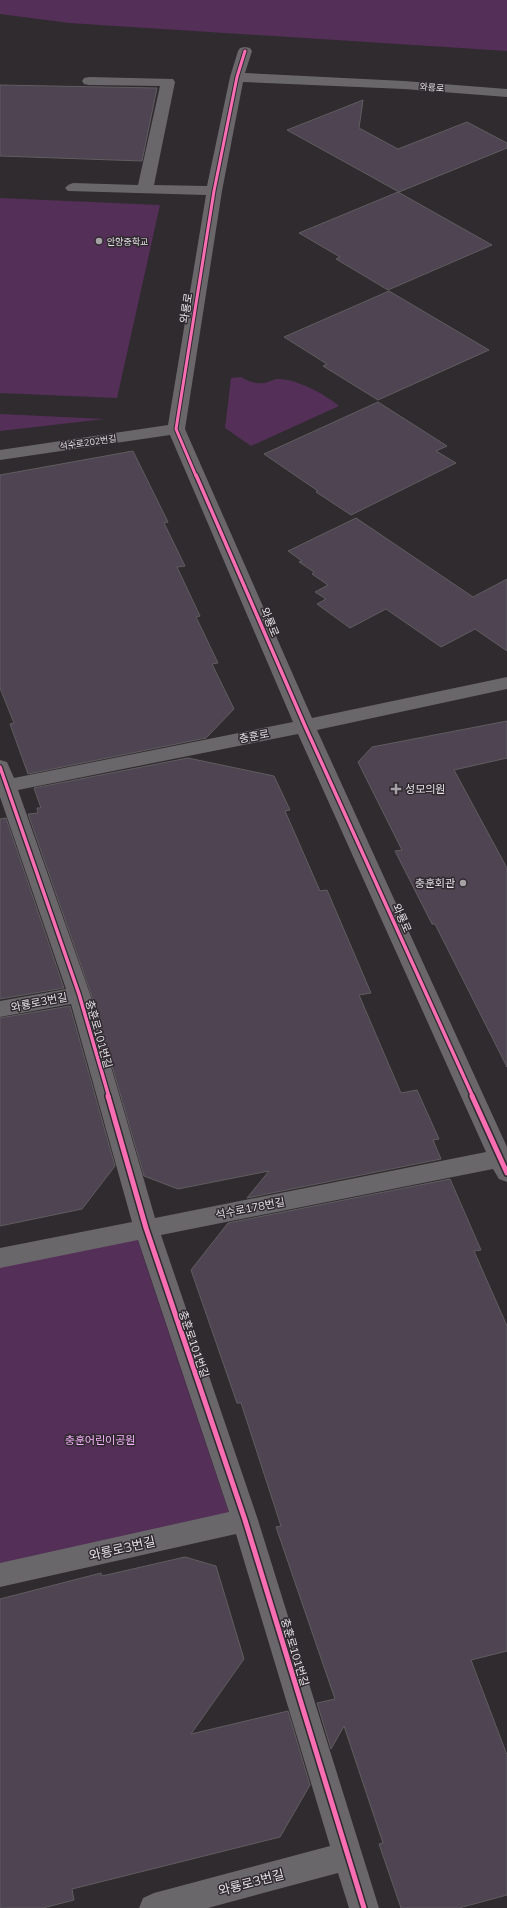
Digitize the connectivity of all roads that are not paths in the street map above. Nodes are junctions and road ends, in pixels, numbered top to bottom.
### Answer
1 (245, 50) dead end
2 (237, 77) junction
3 (89, 81) dead end
4 (507, 93) edge
5 (73, 188) dead end
6 (145, 190) junction
7 (214, 191) junction
8 (176, 429) junction
9 (0, 455) edge
10 (507, 683) edge
11 (305, 726) junction
12 (2, 780) edge
13 (79, 994) junction
14 (0, 1009) edge
15 (505, 1163) edge
16 (146, 1228) junction
17 (0, 1258) edge
18 (245, 1520) junction
19 (0, 1575) edge
20 (347, 1856) junction
21 (154, 1908) edge
22 (364, 1908) edge

1 - 2 street, 와룡로
2 - 4 street, 와룡로
2 - 7 street, 와룡로
3 - 6 street
5 - 6 street
6 - 7 street
7 - 8 street, 와룡로
8 - 9 street, 석수로202번길
8 - 11 street, 와룡로
10 - 11 street, 충훈로
11 - 12 street, 충훈로
11 - 15 street, 와룡로
12 - 13 street, 충훈로101번길
13 - 14 street, 와룡로3번길
13 - 16 street, 충훈로101번길
15 - 16 street, 석수로178번길
16 - 17 street, 석수로178번길
16 - 18 street, 충훈로101번길
18 - 19 street, 와룡로3번길
18 - 20 street, 충훈로101번길
20 - 21 street, 와룡로3번길
20 - 22 street, 충훈로101번길

